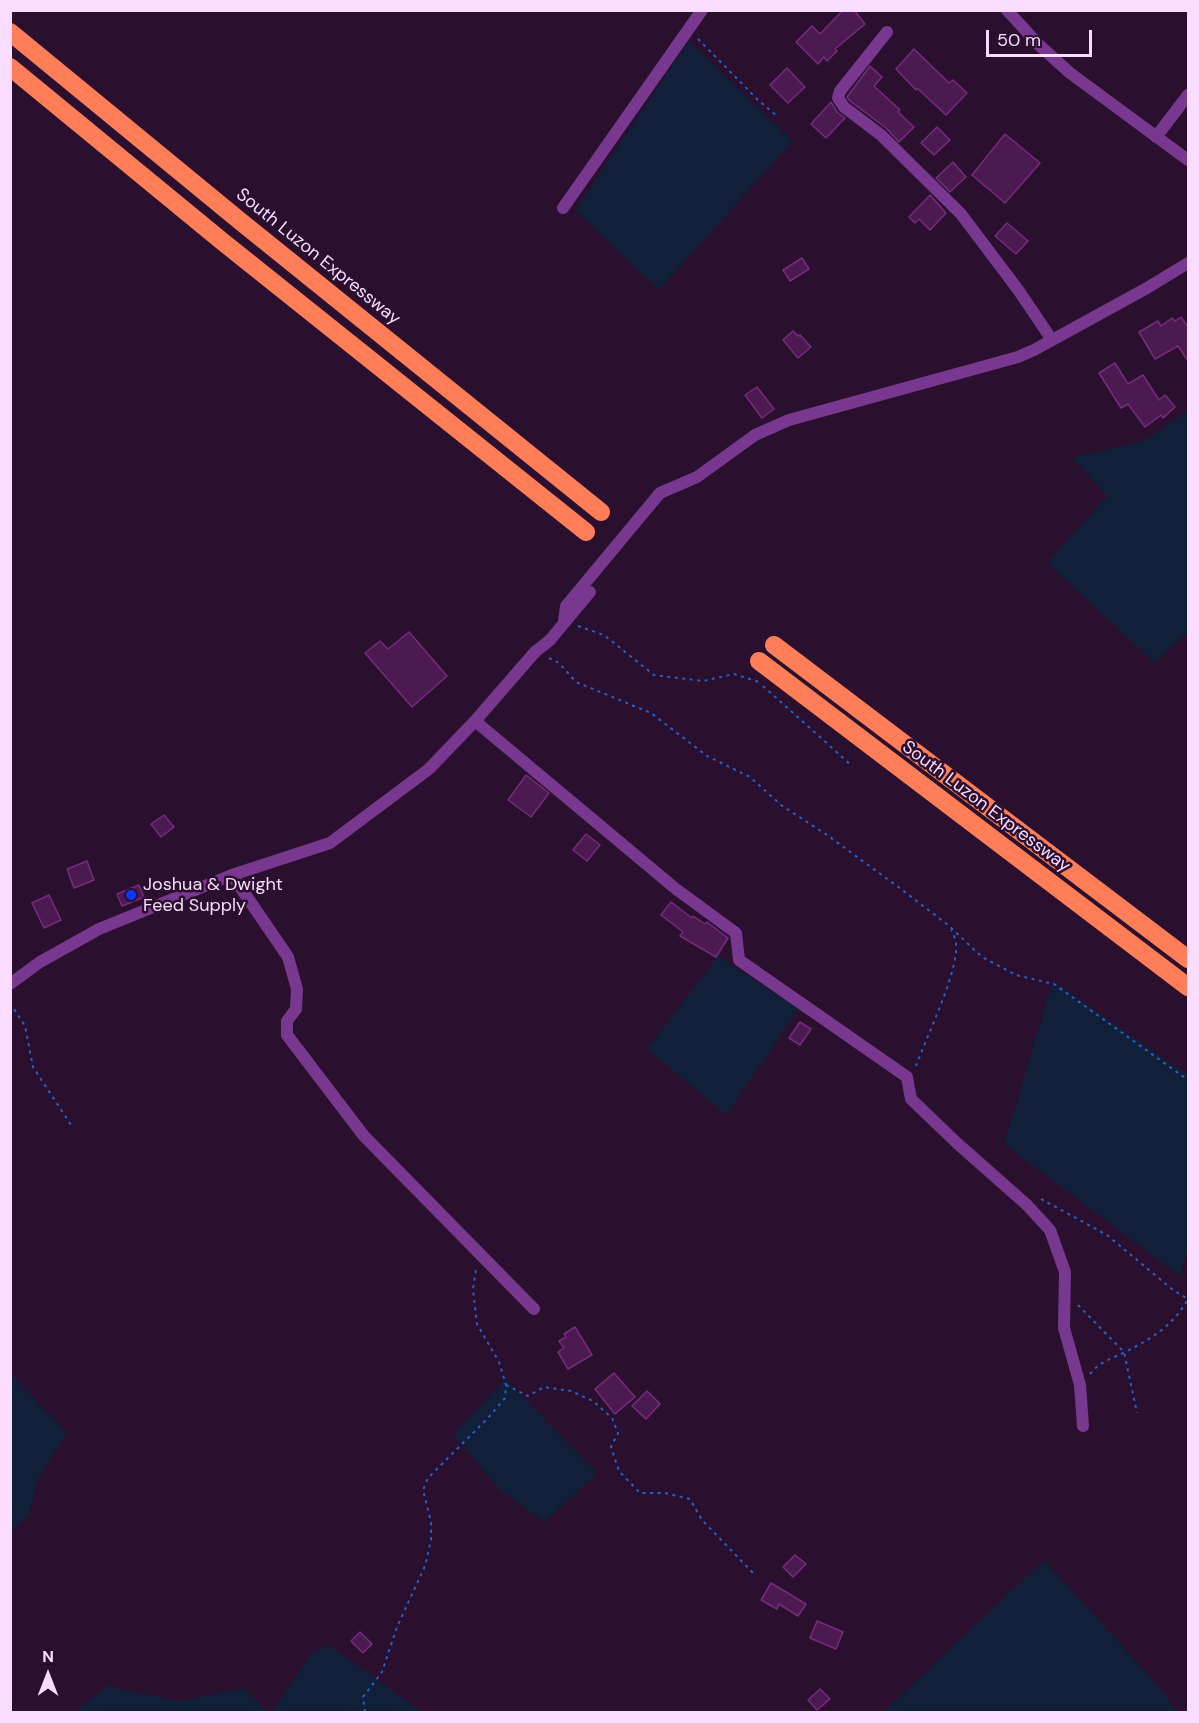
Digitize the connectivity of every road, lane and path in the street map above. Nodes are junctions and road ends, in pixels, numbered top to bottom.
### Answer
1 (702, 10) edge
2 (1007, 10) edge
3 (688, 28) junction
4 (10, 32) edge
5 (887, 32) dead end
6 (10, 67) edge
7 (1188, 95) edge
8 (777, 116) dead end
9 (1156, 137) junction
10 (1188, 160) edge
11 (563, 208) dead end
12 (1188, 263) edge
13 (1052, 340) junction
14 (601, 512) dead end
15 (586, 532) dead end
16 (590, 592) dead end
17 (564, 621) junction
18 (774, 645) dead end
19 (535, 652) junction
20 (759, 662) dead end
21 (476, 721) junction
22 (852, 765) dead end
23 (232, 875) junction
24 (948, 925) junction
25 (1188, 958) edge
26 (10, 984) edge
27 (1188, 987) edge
28 (10, 1003) edge
29 (1188, 1080) edge
30 (908, 1084) junction
31 (73, 1128) dead end
32 (1037, 1197) dead end
33 (478, 1251) junction
34 (1073, 1299) dead end
35 (1188, 1299) edge
36 (534, 1309) dead end
37 (1124, 1352) junction
38 (506, 1385) junction
39 (1080, 1385) junction
40 (1137, 1413) dead end
41 (1083, 1426) dead end
42 (753, 1573) dead end
43 (365, 1713) edge

1 - 3 street
2 - 9 street
3 - 8 path
3 - 11 street
4 - 14 highway, South Luzon Expressway
5 - 13 street
6 - 15 highway
7 - 9 street
9 - 10 street
12 - 13 street
13 - 17 street
16 - 17 street
17 - 19 street
17 - 22 path
18 - 25 highway, South Luzon Expressway
19 - 21 street
19 - 24 path
20 - 27 highway, South Luzon Expressway
21 - 23 street
21 - 30 street
23 - 26 street
23 - 33 street
24 - 29 path
24 - 30 path
28 - 31 path
30 - 39 street
32 - 35 path
33 - 36 street
33 - 38 path
34 - 37 path
35 - 37 path
37 - 39 path
37 - 40 path
38 - 42 path
38 - 43 path
39 - 41 street

